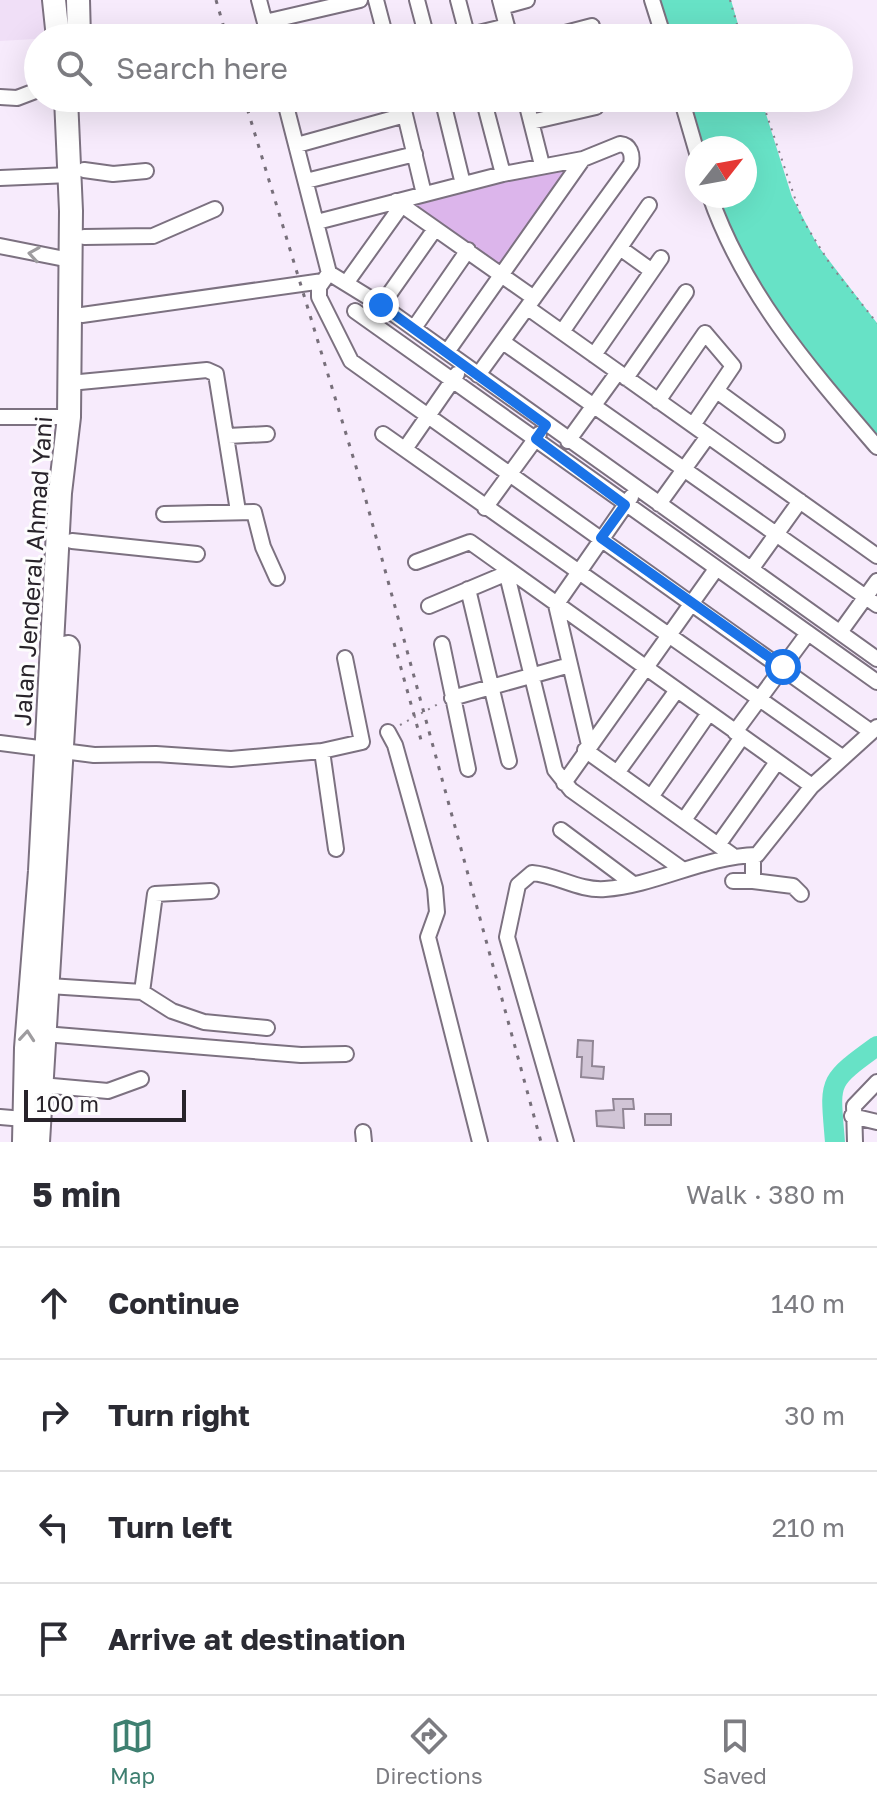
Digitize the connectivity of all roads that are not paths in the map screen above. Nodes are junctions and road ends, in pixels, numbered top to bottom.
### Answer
1 (54, 0) edge
2 (78, 0) edge
3 (259, 0) edge
4 (360, 0) edge
5 (376, 0) edge
6 (417, 0) edge
7 (458, 0) edge
8 (527, 0) edge
9 (652, 0) edge
10 (501, 4) edge
11 (265, 22) joint
12 (57, 24) edge
13 (79, 24) edge
14 (381, 24) edge
15 (423, 24) edge
16 (462, 24) edge
17 (507, 24) edge
18 (660, 24) edge
19 (24, 95) edge
20 (0, 97) edge
21 (68, 112) edge
22 (81, 112) edge
23 (288, 112) edge
24 (404, 112) edge
25 (445, 112) edge
26 (487, 112) edge
27 (528, 112) edge
28 (574, 112) edge
29 (685, 112) edge
30 (405, 115) junction
31 (531, 122) junction
32 (692, 136) edge
33 (297, 145) junction
34 (415, 154) junction
35 (583, 159) junction
36 (542, 165) junction
37 (146, 171) dead end
38 (77, 172) junction
39 (503, 174) junction
40 (0, 178) edge
41 (306, 181) junction
42 (463, 184) junction
43 (424, 194) junction
44 (399, 203) junction
45 (649, 205) dead end
46 (714, 208) edge
47 (215, 209) dead end
48 (346, 213) junction
49 (317, 222) junction
50 (435, 229) junction
51 (84, 237) junction
52 (0, 246) edge
53 (322, 246) junction
54 (620, 248) junction
55 (468, 250) junction
56 (70, 260) junction
57 (502, 274) junction
58 (326, 277) junction
59 (347, 282) junction
60 (686, 292) dead end
61 (531, 303) junction
62 (381, 305) junction
63 (355, 311) dead end
64 (82, 315) junction
65 (370, 322) junction
66 (414, 328) junction
67 (562, 332) junction
68 (503, 342) junction
69 (447, 352) junction
70 (594, 355) junction
71 (463, 365) junction
72 (478, 375) junction
73 (622, 375) junction
74 (453, 381) junction
75 (80, 382) junction
76 (717, 391) junction
77 (658, 401) junction
78 (594, 405) junction
79 (429, 416) junction
80 (0, 417) edge
81 (69, 417) junction
82 (546, 425) junction
83 (693, 425) junction
84 (267, 434) dead end
85 (383, 434) dead end
86 (777, 435) dead end
87 (228, 436) junction
88 (708, 436) junction
89 (536, 439) junction
90 (568, 441) junction
91 (877, 447) edge
92 (405, 449) junction
93 (684, 469) junction
94 (510, 474) junction
95 (637, 490) junction
96 (800, 501) junction
97 (659, 504) junction
98 (625, 505) junction
99 (485, 508) junction
100 (238, 511) junction
101 (164, 514) dead end
102 (777, 534) junction
103 (601, 538) junction
104 (72, 541) junction
105 (197, 554) dead end
106 (877, 556) edge
107 (416, 562) dead end
108 (752, 568) junction
109 (716, 569) junction
110 (578, 570) junction
111 (506, 573) junction
112 (277, 578) dead end
113 (877, 581) edge
114 (468, 589) junction
115 (872, 601) edge
116 (692, 603) junction
117 (556, 605) junction
118 (429, 606) dead end
119 (841, 631) junction
120 (808, 633) junction
121 (669, 636) junction
122 (442, 644) dead end
123 (345, 658) dead end
124 (877, 659) edge
125 (570, 665) junction
126 (783, 667) junction
127 (646, 668) junction
128 (531, 675) junction
129 (877, 682) edge
130 (493, 685) junction
131 (677, 690) junction
132 (452, 698) junction
133 (759, 700) junction
134 (709, 713) junction
135 (874, 729) edge
136 (388, 732) road end
137 (739, 734) junction
138 (0, 743) edge
139 (587, 748) junction
140 (55, 749) junction
141 (322, 751) junction
142 (842, 757) junction
143 (509, 761) dead end
144 (777, 762) junction
145 (468, 769) dead end
146 (617, 773) junction
147 (564, 783) junction
148 (812, 786) junction
149 (651, 797) junction
150 (684, 820) junction
151 (561, 830) dead end
152 (718, 845) junction
153 (336, 849) dead end
154 (732, 855) junction
155 (753, 856) junction
156 (682, 869) junction
157 (733, 881) dead end
158 (753, 881) junction
159 (632, 883) junction
160 (211, 891) dead end
161 (801, 894) dead end
162 (49, 986) junction
163 (142, 992) junction
164 (267, 1028) dead end
165 (44, 1034) junction
166 (346, 1054) dead end
167 (141, 1079) dead end
168 (877, 1082) edge
169 (41, 1085) junction
170 (852, 1116) junction
171 (0, 1117) edge
172 (24, 1119) junction
173 (877, 1122) edge
174 (24, 1142) edge
175 (38, 1142) edge
176 (480, 1142) edge
177 (566, 1142) edge
178 (855, 1142) edge

1 - 12 highway
2 - 13 highway
3 - 11 street
4 - 11 street
5 - 14 street
6 - 15 street
7 - 16 street
8 - 10 street
9 - 18 street
10 - 17 street
19 - 20 street
21 - 38 highway, Jalan Jenderal Ahmad Yani
22 - 38 highway, Jalan Jenderal Ahmad Yani
23 - 33 street
24 - 30 street
25 - 42 street
26 - 39 street
27 - 31 street
28 - 31 street
29 - 32 street
30 - 33 street
30 - 34 street
31 - 36 street
33 - 41 street
34 - 41 street
34 - 43 street
35 - 36 street
35 - 57 street
35 - 61 street
36 - 39 street
37 - 38 street
38 - 40 street
38 - 51 highway, Jalan Jenderal Ahmad Yani
38 - 56 highway, Jalan Jenderal Ahmad Yani
39 - 42 street
41 - 49 street
42 - 43 street
43 - 44 street
44 - 48 street
44 - 50 street
44 - 59 street
45 - 54 street
46 - 91 street
47 - 51 street
48 - 49 street
48 - 53 street
49 - 53 street
50 - 55 street
50 - 62 street
51 - 64 highway, Jalan Jenderal Ahmad Yani
56 -> 52 street
53 - 58 street
54 - 67 street
54 - 70 street
55 - 57 street
55 - 66 street
56 - 81 highway, Jalan Jenderal Ahmad Yani
57 - 61 street
57 - 69 street
58 - 59 street
58 - 64 street
58 - 79 street
59 - 62 street
60 - 73 street
61 - 67 street
61 - 68 street
62 - 65 street
62 - 66 street
63 - 65 street
64 - 75 highway, Jalan Jenderal Ahmad Yani
65 - 74 street
66 - 69 street
67 - 70 street
68 - 72 street
68 - 78 street
69 - 71 street
70 - 73 street
71 - 72 street
71 - 74 street
72 - 82 street
73 - 77 street
73 - 78 street
74 - 79 street
74 - 89 street
75 - 87 street
75 - 104 highway, Jalan Jenderal Ahmad Yani
76 - 77 street
76 - 83 street
76 - 86 street
77 - 83 street
78 - 90 street
78 - 93 street
79 - 92 street
79 - 94 street
80 - 81 street
81 - 140 highway, Jalan Jenderal Ahmad Yani
82 - 89 street
82 - 90 street
83 - 88 street
84 - 87 street
85 - 92 street
87 - 100 street
88 - 93 street
88 - 96 street
89 - 94 street
89 - 98 street
90 - 95 street
92 - 99 street
93 - 97 street
93 - 102 street
94 - 99 street
94 - 103 street
95 - 97 street
95 - 98 street
96 - 102 street
96 - 106 street
97 - 108 street
98 - 103 street
98 - 109 street
99 - 110 street
100 - 101 street
100 - 112 street
102 - 108 street
102 - 115 street
103 - 110 street
103 - 116 street
104 - 105 street
104 - 140 highway, Jalan Jenderal Ahmad Yani
107 - 111 street
108 - 119 street
109 - 116 street
109 - 120 street
110 - 117 street
110 - 121 street
111 - 114 street
111 - 117 street
111 - 128 street
113 - 115 street
114 - 118 street
114 - 130 street
115 - 119 street
116 - 121 street
116 - 126 street
117 - 125 street
117 - 127 street
119 - 124 street
120 - 126 street
120 - 129 street
121 - 127 street
121 - 133 street
122 - 132 street
123 - 141 street
125 - 128 street
125 - 139 street
126 - 133 street
126 - 135 street
127 - 131 street
127 - 139 street
128 - 130 street
128 - 147 street
130 - 132 street
130 - 143 street
131 - 134 street
131 - 146 street
132 - 145 street
133 - 137 street
133 - 142 street
134 - 137 street
134 - 149 street
135 - 142 street
136 - 176 street
137 - 144 street
137 - 150 street
138 - 140 street
139 - 146 street
139 - 147 street
140 - 141 street
140 - 162 highway, Jalan Jenderal Ahmad Yani
172 -> 140 highway, Jalan Jenderal Ahmad Yani
141 - 153 street
142 - 148 street
144 - 148 street
144 - 152 street
146 - 149 street
147 - 156 street
148 - 155 street
149 - 150 street
150 - 152 street
151 - 159 street
152 - 154 street
154 - 155 street
154 - 156 street
155 - 158 street
156 - 159 street
157 - 158 street
158 - 161 street
159 - 177 street
160 - 163 street
162 - 163 street
162 - 165 highway, Jalan Jenderal Ahmad Yani
163 - 164 street
165 - 166 street
165 - 169 highway, Jalan Jenderal Ahmad Yani
167 - 169 street
168 - 170 street
169 - 175 highway, Jalan Jenderal Ahmad Yani
170 - 173 street
170 - 178 street
171 - 172 street
172 - 174 highway, Jalan Jenderal Ahmad Yani

